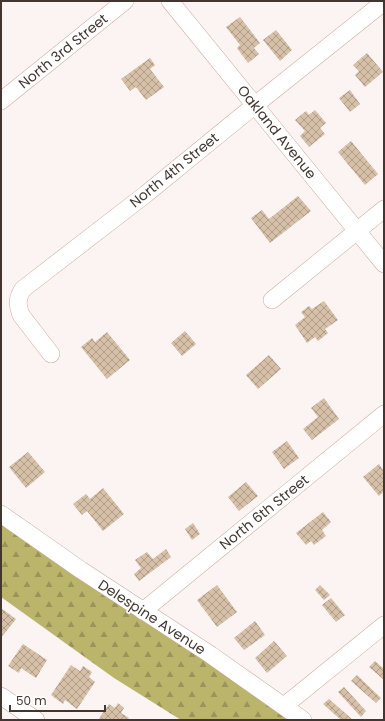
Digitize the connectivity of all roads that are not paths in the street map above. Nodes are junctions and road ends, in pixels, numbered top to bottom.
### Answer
1 (125, 1) edge
2 (170, 1) edge
3 (384, 2) edge
4 (1, 101) edge
5 (255, 105) junction
6 (384, 209) edge
7 (357, 231) junction
8 (384, 264) edge
9 (272, 300) dead end
10 (51, 354) dead end
11 (384, 414) edge
12 (1, 514) edge
13 (143, 611) junction
14 (384, 626) edge
15 (1, 696) edge
16 (284, 706) junction
17 (36, 720) edge
18 (303, 720) edge

1 - 4 street, North 3rd Street
2 - 5 street, Oakland Avenue
3 - 5 street, North 4th Street
5 - 7 street, Oakland Avenue
5 - 10 street, North 4th Street
6 - 7 street
7 - 8 street, Oakland Avenue
7 - 9 street
11 - 13 street, North 6th Street
12 - 13 street, Delespine Avenue
13 - 16 street, Delespine Avenue
14 - 16 street
15 - 17 street
16 - 18 street, Delespine Avenue

